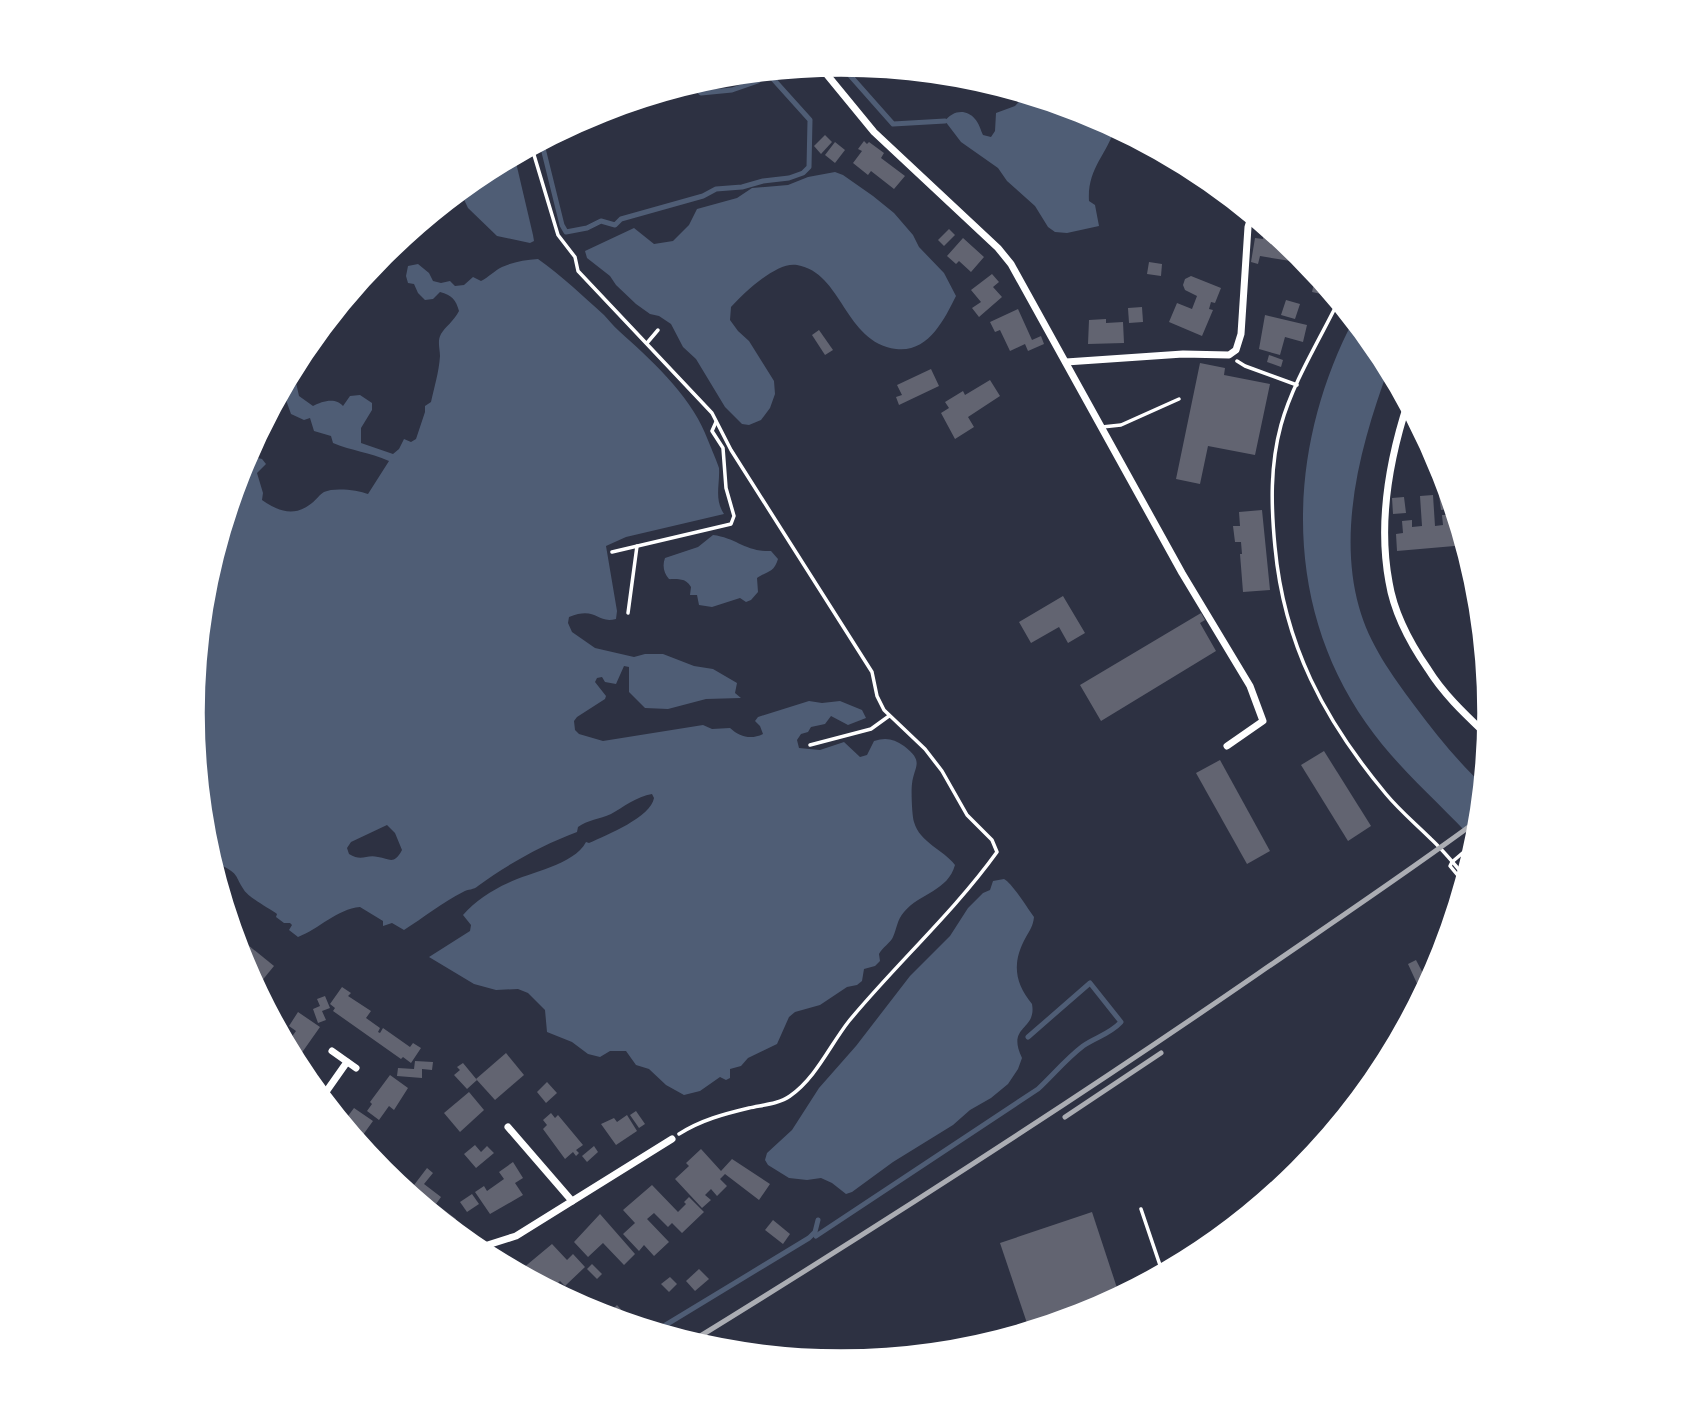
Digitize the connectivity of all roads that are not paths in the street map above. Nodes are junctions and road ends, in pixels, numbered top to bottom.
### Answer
1 (828, 76) edge
2 (1249, 224) edge
3 (1066, 362) junction
4 (1178, 399) dead end
5 (1404, 415) edge
6 (1102, 427) junction
7 (1478, 726) edge
8 (1227, 746) dead end
9 (332, 1051) dead end
10 (347, 1062) junction
11 (356, 1068) dead end
12 (327, 1090) edge
13 (508, 1127) dead end
14 (672, 1139) road end
15 (572, 1201) junction
16 (1142, 1209) dead end
17 (489, 1244) edge
18 (1160, 1265) edge

1 - 3 street
2 - 3 street
3 - 6 street
4 - 6 lane
5 - 7 street
6 - 8 street
9 - 10 street
10 - 11 street
10 - 12 street
13 - 15 street
14 - 15 street
15 - 17 street
16 - 18 lane

